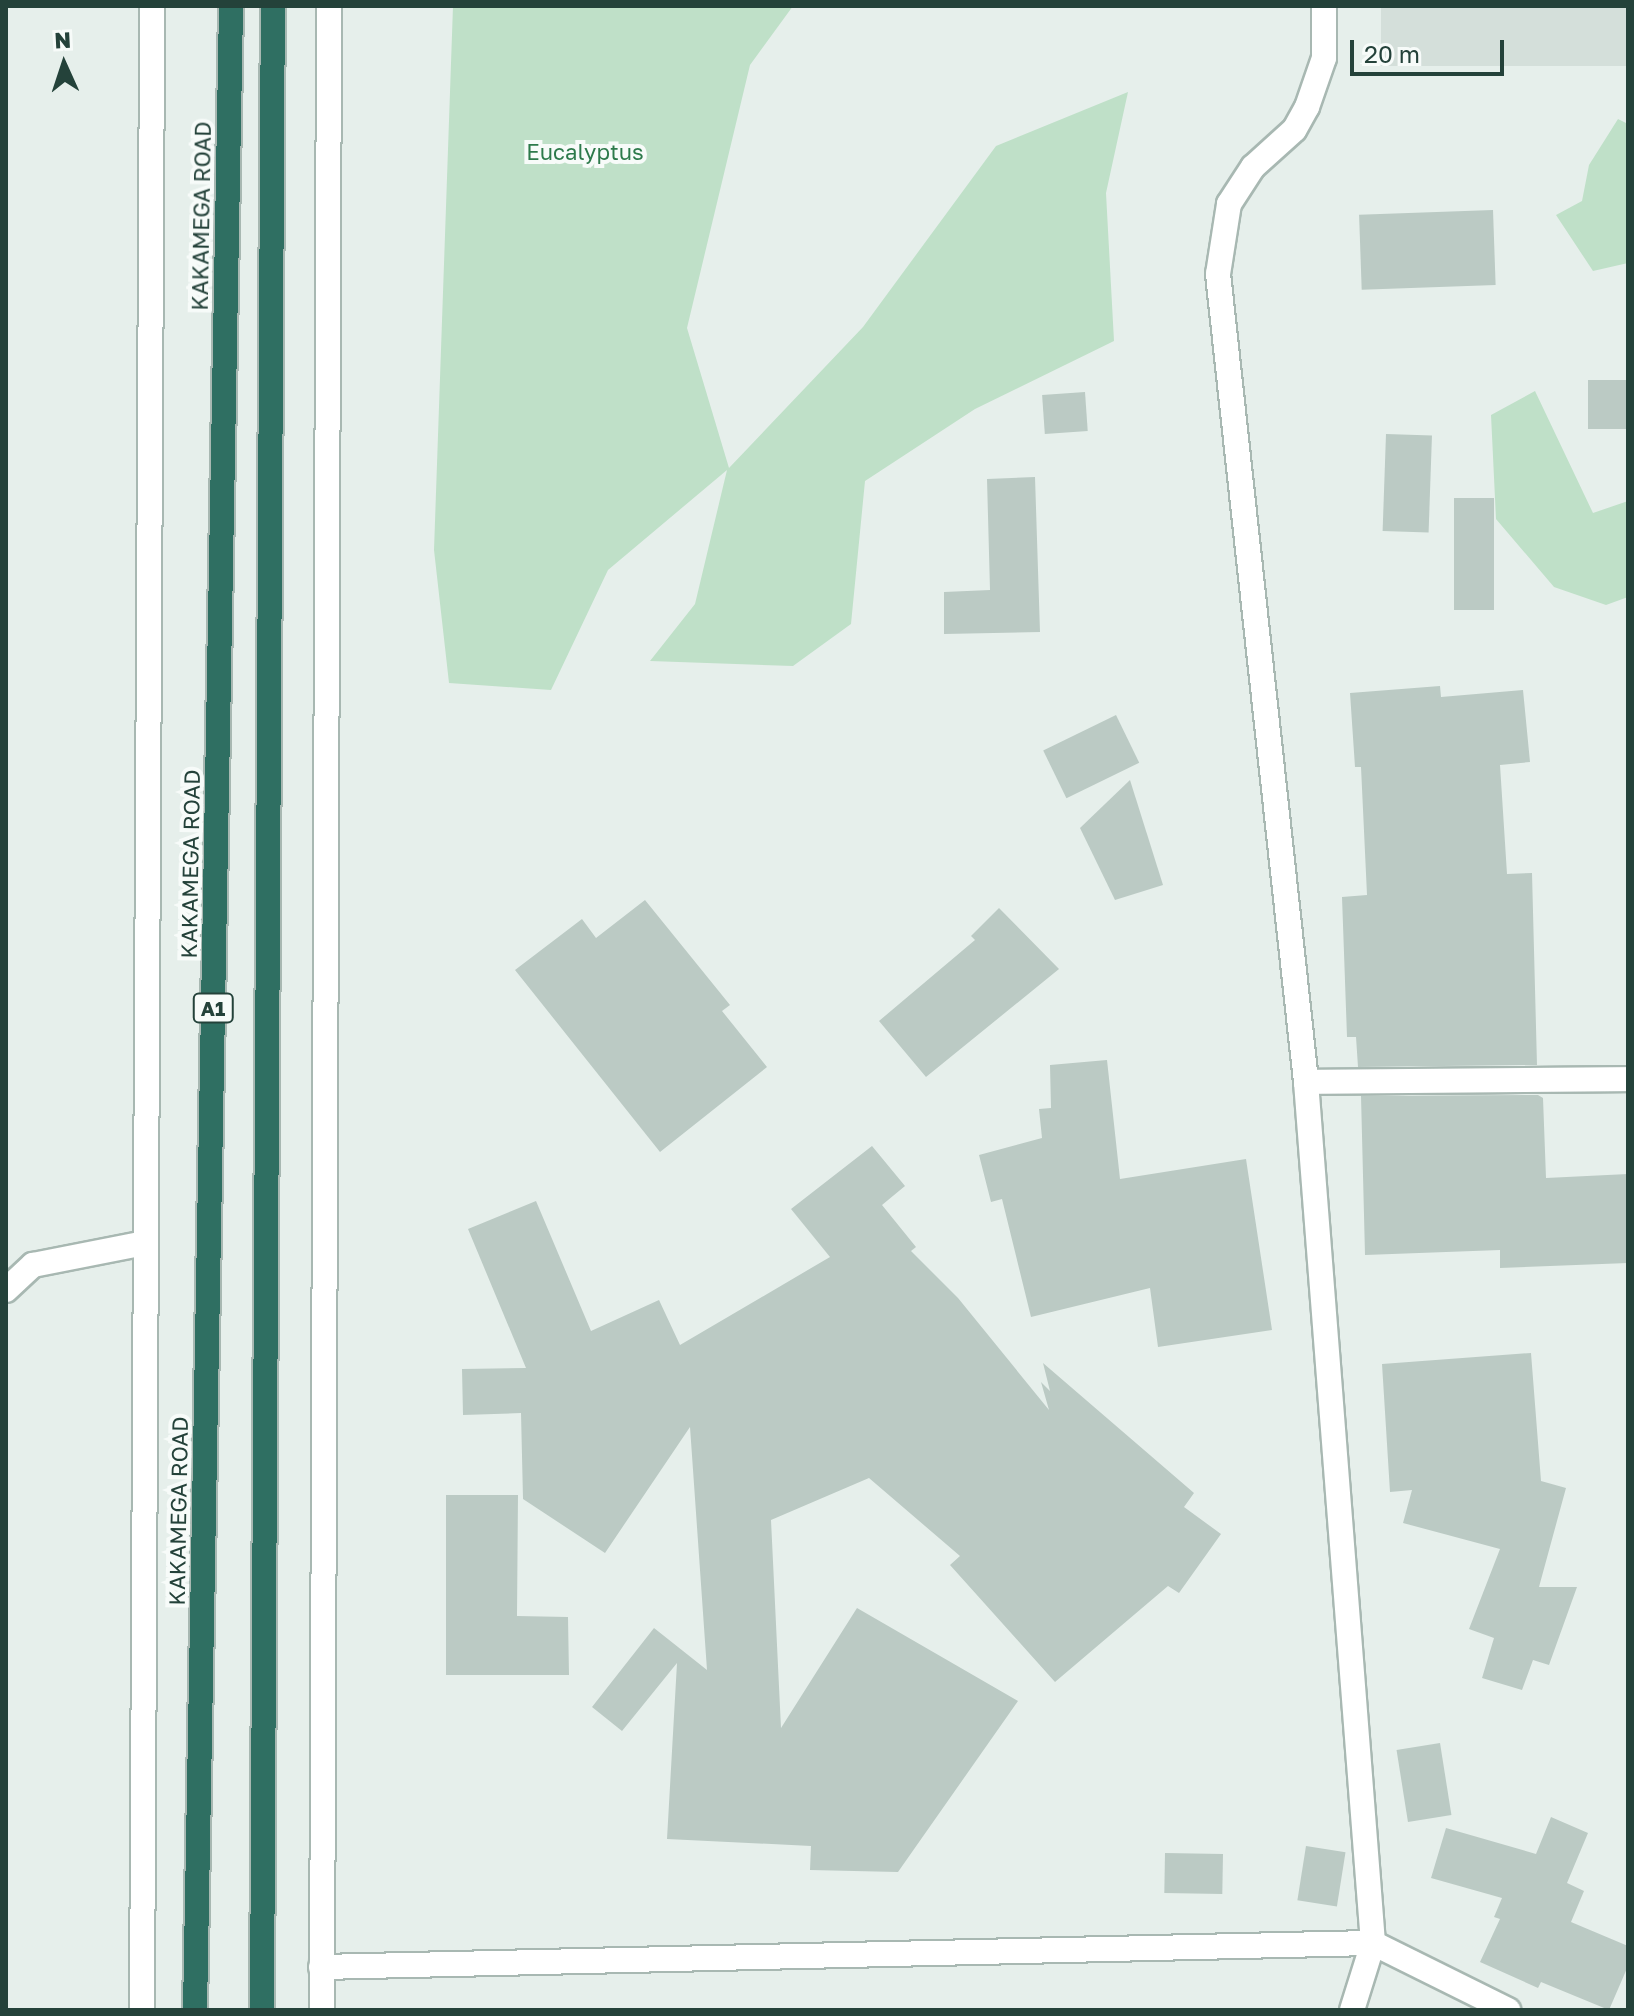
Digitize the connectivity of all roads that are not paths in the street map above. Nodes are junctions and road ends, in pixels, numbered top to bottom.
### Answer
1 (152, 6) edge
2 (231, 6) edge
3 (273, 6) edge
4 (329, 6) edge
5 (1324, 6) edge
6 (1628, 1079) edge
7 (1306, 1082) junction
8 (145, 1243) junction
9 (6, 1290) edge
10 (1373, 1943) junction
11 (321, 1967) junction
12 (142, 2010) edge
13 (195, 2010) edge
14 (262, 2010) edge
15 (322, 2010) edge
16 (1352, 2010) edge
17 (1508, 2010) edge

1 - 8 street
2 - 13 highway, KAKAMEGA ROAD / A1
3 - 14 highway, A1
4 - 11 street
5 - 7 street
6 - 7 street
7 - 10 street
8 - 9 street
8 - 12 street
10 - 11 street
10 - 16 street
10 - 17 street
11 - 15 street

